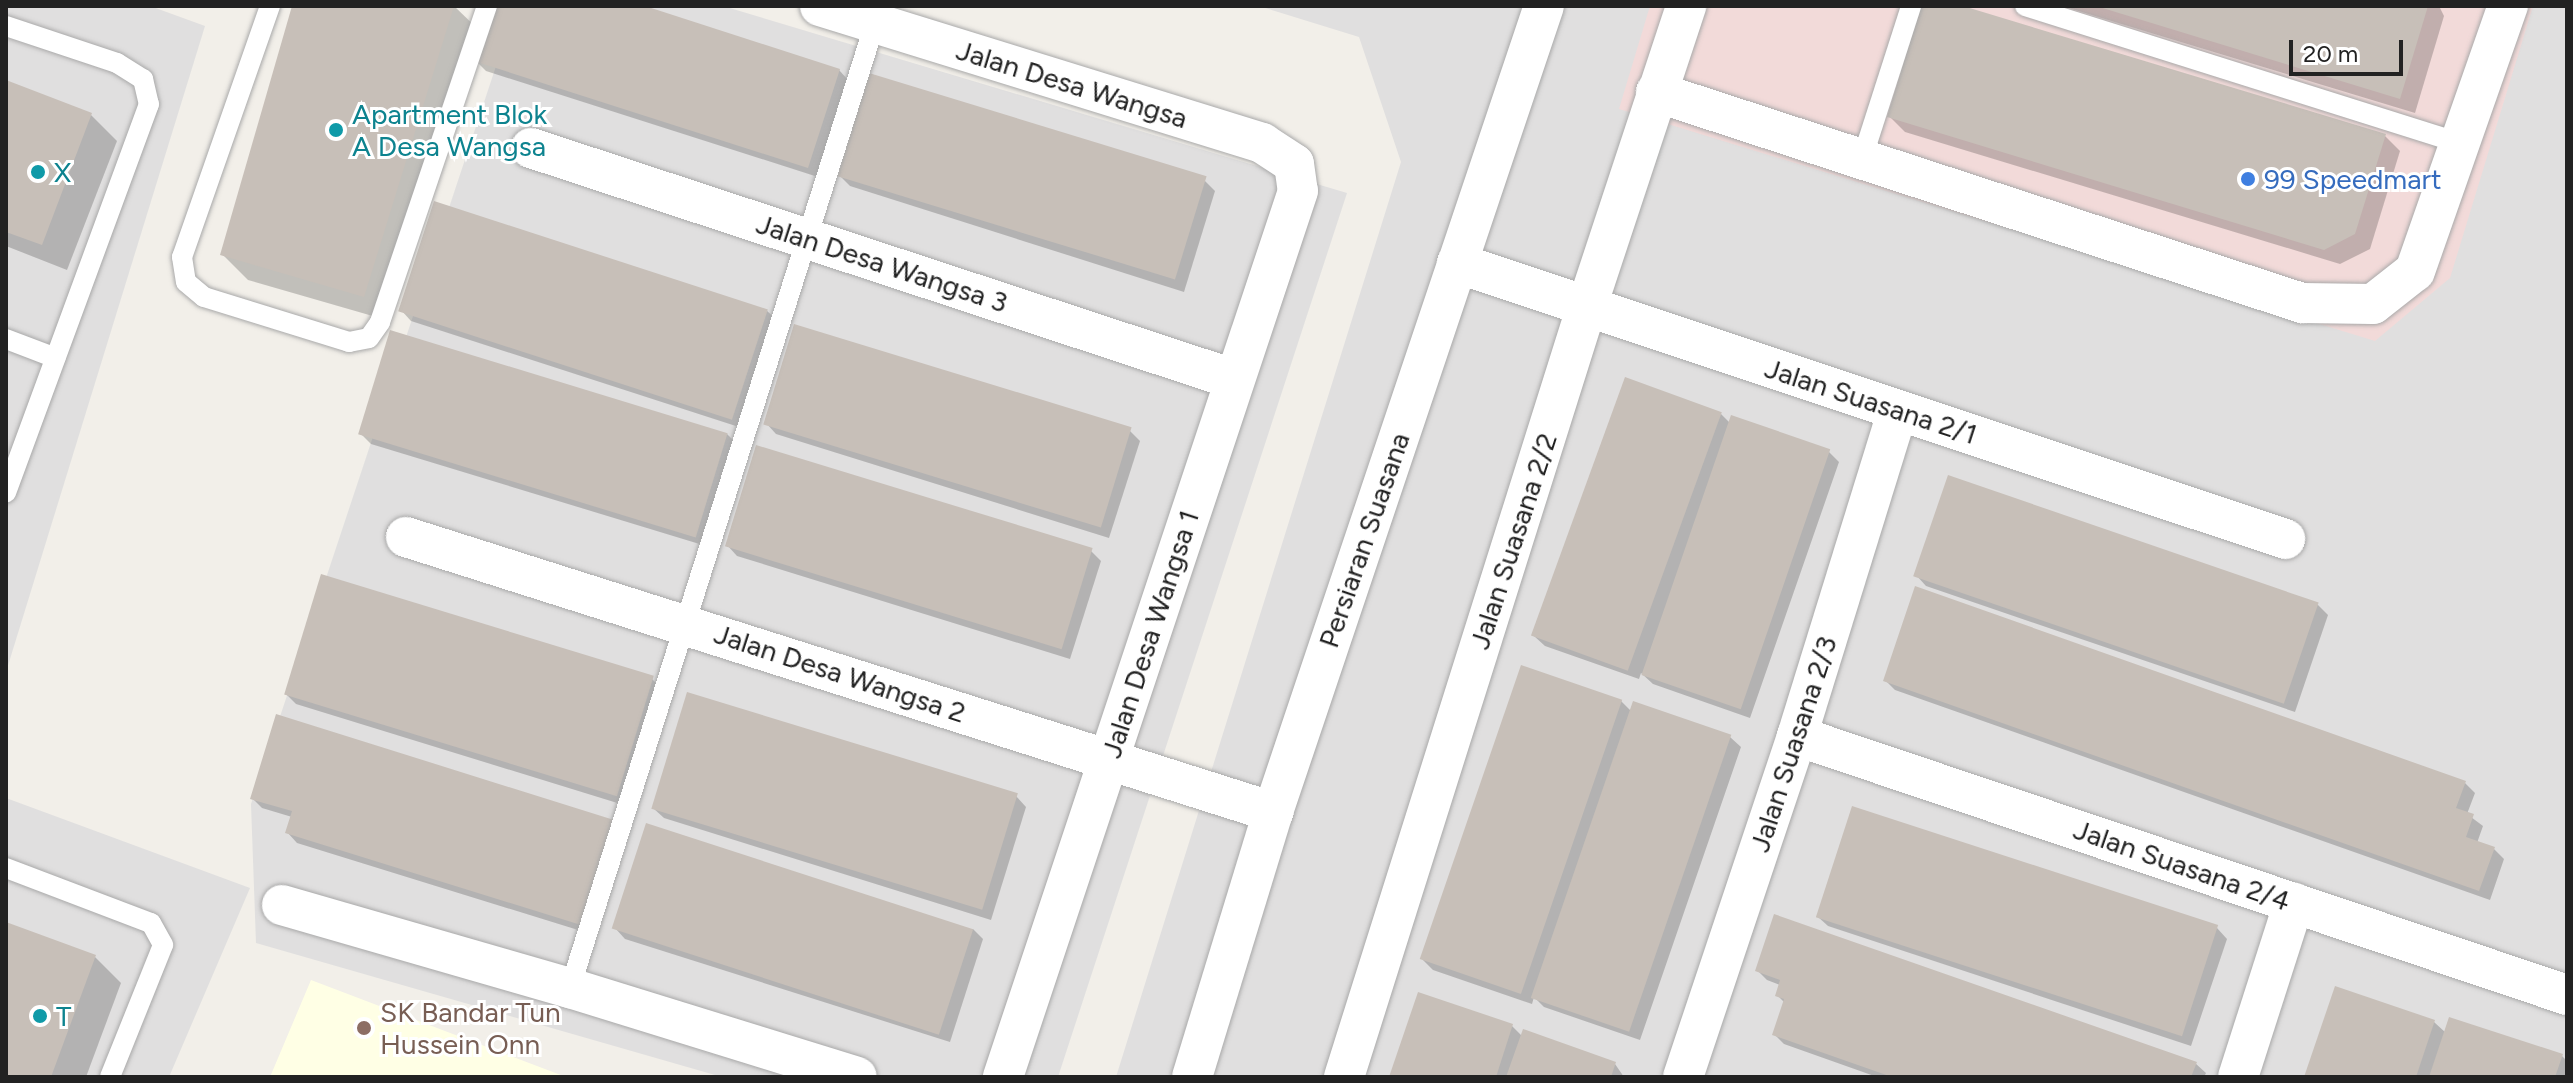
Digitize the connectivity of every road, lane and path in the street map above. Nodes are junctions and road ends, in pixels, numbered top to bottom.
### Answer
1 (270, 6) edge
2 (487, 6) edge
3 (820, 6) edge
4 (1544, 6) edge
5 (1686, 6) edge
6 (1897, 6) edge
7 (1911, 6) edge
8 (2025, 6) edge
9 (2508, 6) edge
10 (875, 23) junction
11 (6, 26) edge
12 (1902, 32) junction
13 (1656, 92) junction
14 (2460, 143) junction
15 (531, 148) dead end
16 (1862, 159) junction
17 (1298, 191) joint
18 (808, 239) junction
19 (1457, 263) junction
20 (1587, 306) junction
21 (6, 339) edge
22 (56, 358) junction
23 (1233, 379) junction
24 (1898, 410) junction
25 (6, 492) edge
26 (406, 537) dead end
27 (2285, 539) dead end
28 (687, 625) junction
29 (1797, 736) junction
30 (1109, 759) junction
31 (1273, 812) junction
32 (6, 868) edge
33 (2294, 903) junction
34 (282, 905) dead end
35 (570, 988) junction
36 (2567, 995) edge
37 (1687, 1076) edge
38 (110, 1077) edge
39 (857, 1077) edge
40 (1003, 1077) edge
41 (1192, 1077) edge
42 (1344, 1077) edge
43 (2238, 1077) edge

1 - 2 lane
3 - 10 street, Jalan Desa Wangsa
4 - 19 street, Persiaran Suasana
5 - 13 street, Jalan Suasana 2/2
6 - 12 lane
7 - 12 lane
8 - 14 lane
9 - 14 street
10 - 17 street, Jalan Desa Wangsa
10 - 18 lane
11 - 22 lane
12 - 16 lane
13 - 16 street
13 - 20 street, Jalan Suasana 2/2
14 - 16 street
15 - 18 street, Jalan Desa Wangsa 3
17 - 23 street, Jalan Desa Wangsa 1
18 - 23 street, Jalan Desa Wangsa 3
18 - 28 lane
19 - 20 street, Jalan Suasana 2/1
19 - 31 street, Persiaran Suasana
20 - 24 street, Jalan Suasana 2/1
20 - 42 street, Jalan Suasana 2/2
21 - 22 lane
22 - 25 lane
23 - 30 street, Jalan Desa Wangsa 1
24 - 27 street, Jalan Suasana 2/1
24 - 29 street, Jalan Suasana 2/3
26 - 28 street, Jalan Desa Wangsa 2
28 - 30 street, Jalan Desa Wangsa 2
28 - 35 lane
29 - 33 street, Jalan Suasana 2/4
29 - 37 street, Jalan Suasana 2/3
30 - 31 street, Jalan Desa Wangsa 2
30 - 40 street, Jalan Desa Wangsa 1
31 - 41 street, Persiaran Suasana
32 - 38 lane
33 - 36 street, Jalan Suasana 2/4
33 - 43 street
34 - 35 street
35 - 39 street

